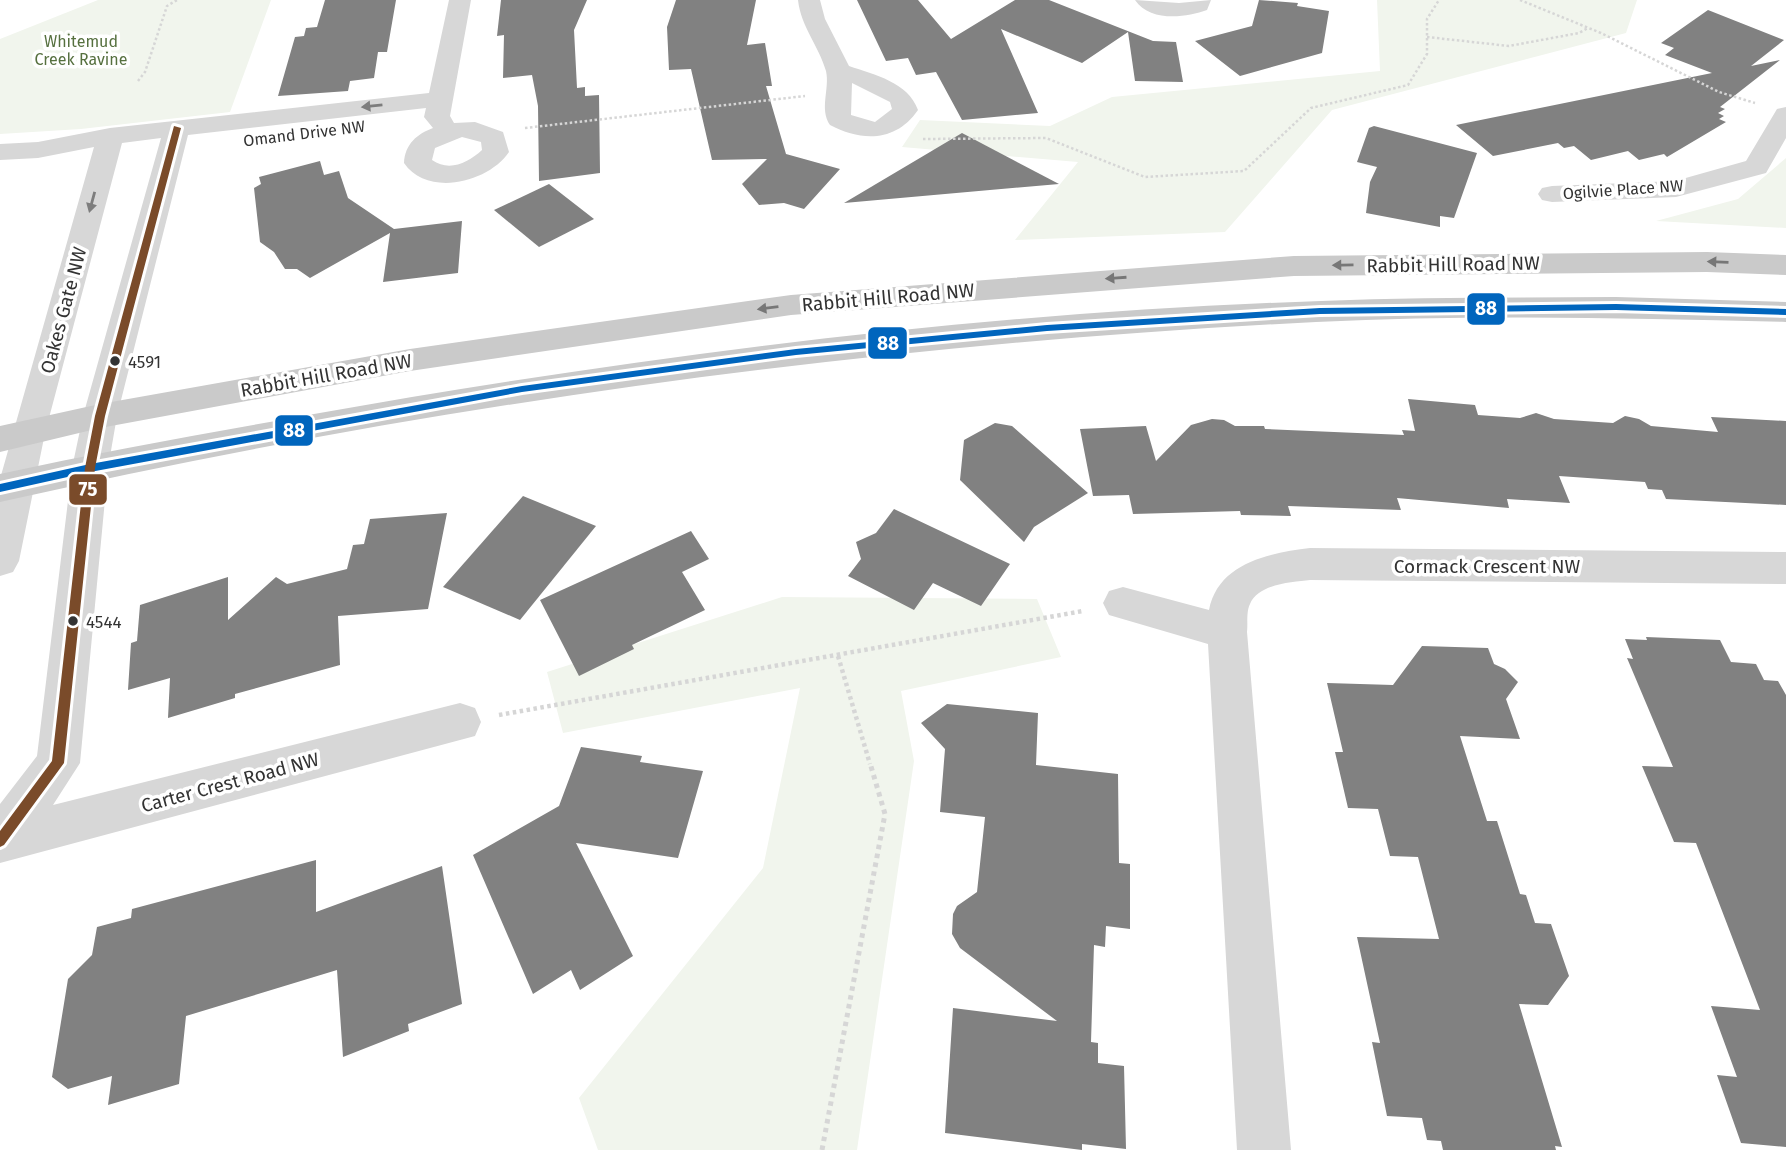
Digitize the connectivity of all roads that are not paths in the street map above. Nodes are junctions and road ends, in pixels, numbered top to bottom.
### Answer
1 (460, 0) edge
2 (808, 0) edge
3 (1146, 0) edge
4 (1200, 0) edge
5 (838, 82) road end
6 (1786, 115) edge
7 (442, 116) junction
8 (174, 139) junction
9 (107, 147) junction
10 (0, 152) edge
11 (1552, 194) dead end
12 (1786, 265) edge
13 (1786, 312) edge
14 (100, 416) junction
15 (14, 436) edge
16 (90, 468) junction
17 (8, 486) edge
18 (0, 561) edge
19 (1786, 568) edge
20 (1123, 603) road end
21 (1227, 632) junction
22 (460, 722) road end
23 (0, 841) edge
24 (1264, 1150) edge

1 - 7 street
2 - 5 street
3 - 4 street
6 - 11 street, Ogilvie Place NW
7 - 7 street, Omand Drive NW
7 - 8 street, Omand Drive NW
8 - 9 street, Omand Drive NW
8 - 14 street
9 - 10 street, Omand Drive NW
9 -> 15 street, Oakes Gate NW
12 -> 14 main road, Rabbit Hill Road NW
13 - 16 main road
14 - 15 main road, Rabbit Hill Road NW
14 - 16 street
15 - 17 street, Oakes Gate NW
16 - 17 main road
16 - 23 street, Carter Crest Road NW
17 - 18 street
19 - 21 street, Cormack Crescent NW
20 - 21 street
21 - 24 street, Cormack Crescent NW
22 - 23 street, Carter Crest Road NW

